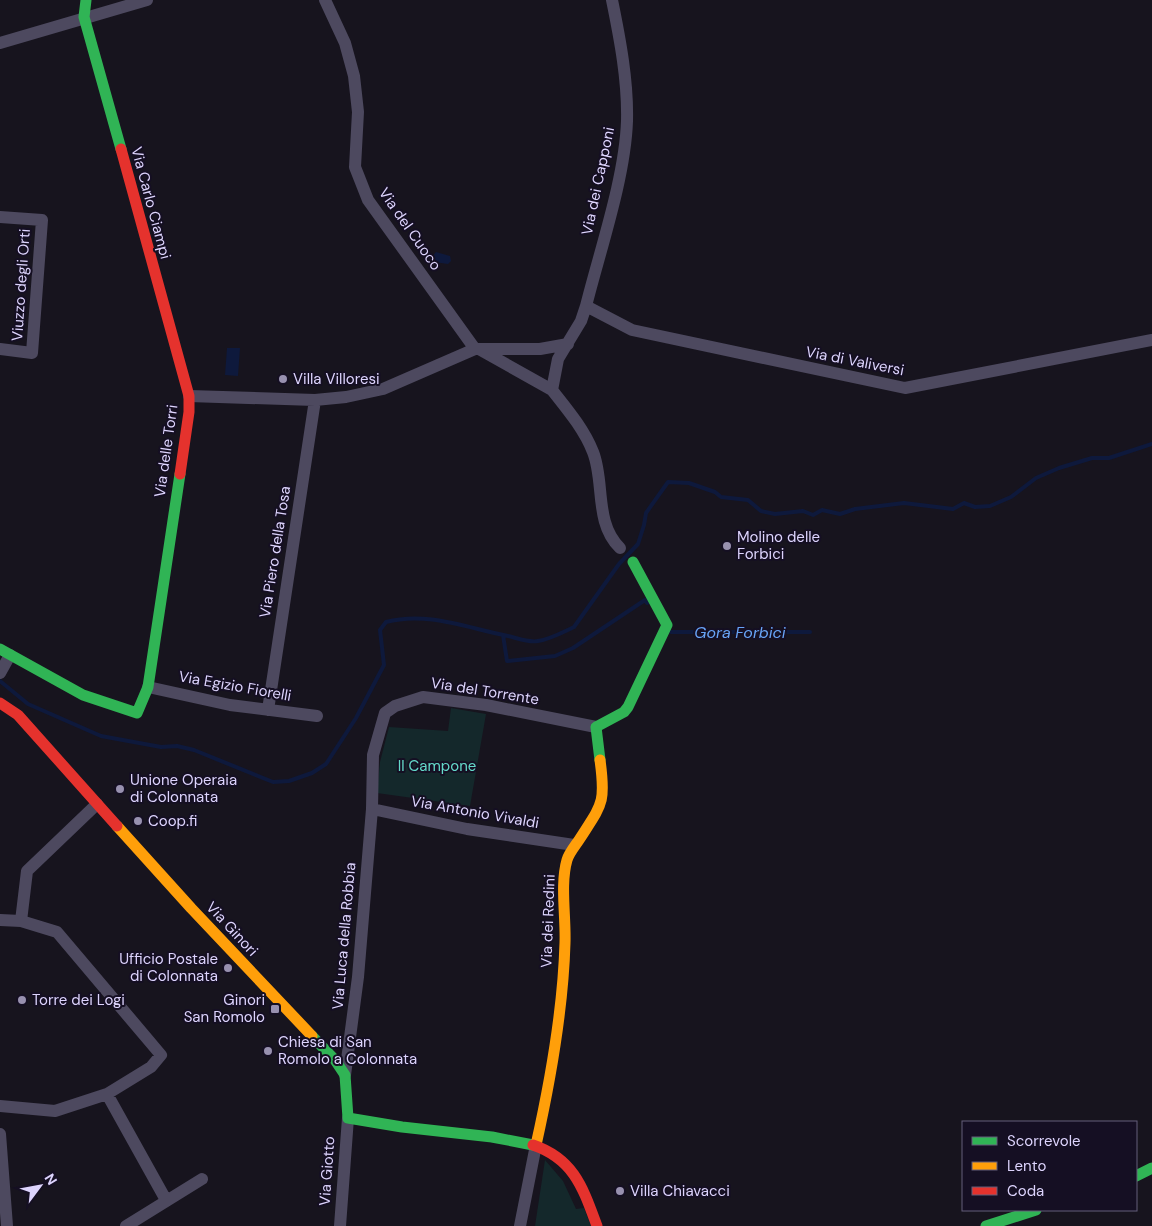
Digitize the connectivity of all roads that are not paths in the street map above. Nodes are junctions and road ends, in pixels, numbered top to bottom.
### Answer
1 (86, 0) edge
2 (147, 0) edge
3 (325, 0) edge
4 (612, 0) edge
5 (84, 18) junction
6 (0, 44) edge
7 (0, 217) edge
8 (586, 306) junction
9 (1152, 340) edge
10 (568, 344) junction
11 (0, 348) edge
12 (477, 349) junction
13 (552, 390) junction
14 (190, 396) junction
15 (315, 400) junction
16 (620, 548) dead end
17 (633, 562) dead end
18 (4, 660) edge
19 (148, 687) junction
20 (0, 703) edge
21 (268, 710) junction
22 (317, 716) dead end
23 (596, 727) junction
24 (373, 755) joint
25 (97, 804) junction
26 (372, 809) junction
27 (574, 845) junction
28 (0, 920) edge
29 (21, 922) junction
30 (345, 1075) junction
31 (107, 1094) junction
32 (0, 1106) edge
33 (348, 1118) junction
34 (0, 1134) edge
35 (536, 1145) junction
36 (1152, 1168) edge
37 (1137, 1176) edge
38 (202, 1179) dead end
39 (166, 1200) junction
40 (1033, 1211) edge
41 (7, 1226) edge
42 (126, 1226) edge
43 (340, 1226) edge
44 (520, 1226) edge
45 (597, 1226) edge
46 (986, 1226) edge

1 - 5 street
2 - 5 street
3 - 12 street, Via del Cuoco
4 - 8 street, Via dei Capponi
5 - 6 street
5 - 14 street, Via Carlo Ciampi
7 - 11 street, Viuzzo degli Orti
8 - 9 street, Via di Valiversi
8 - 10 street, Via dei Capponi
10 - 12 street, Via delle Torri
10 - 13 street, Via dei Capponi
12 - 13 street
12 - 15 street, Via delle Torri
13 - 16 street
14 - 15 street, Via delle Torri
14 - 19 street, Via delle Torri
15 - 21 street, Via Piero della Tosa
17 - 23 street
18 - 19 street, Via delle Torri
19 - 21 street, Via Egizio Fiorelli
20 - 25 street, Via Ginori
21 - 22 street, Via Egizio Fiorelli
23 - 24 street, Via del Torrente
23 - 27 street, Via dei Redini
24 - 26 street, Via Luca della Robbia
25 - 29 street
25 - 30 street, Via Ginori
26 - 27 street, Via Antonio Vivaldi
26 - 30 street, Via Luca della Robbia
27 - 35 street, Via dei Redini
28 - 29 street
29 - 31 street
30 - 33 street, Via Luca della Robbia
31 - 32 street
31 - 39 street
33 - 35 street
33 - 43 street, Via Giotto
34 - 41 street
35 - 44 street
35 - 45 street
36 - 37 street
38 - 39 street
39 - 42 street
40 - 46 street

